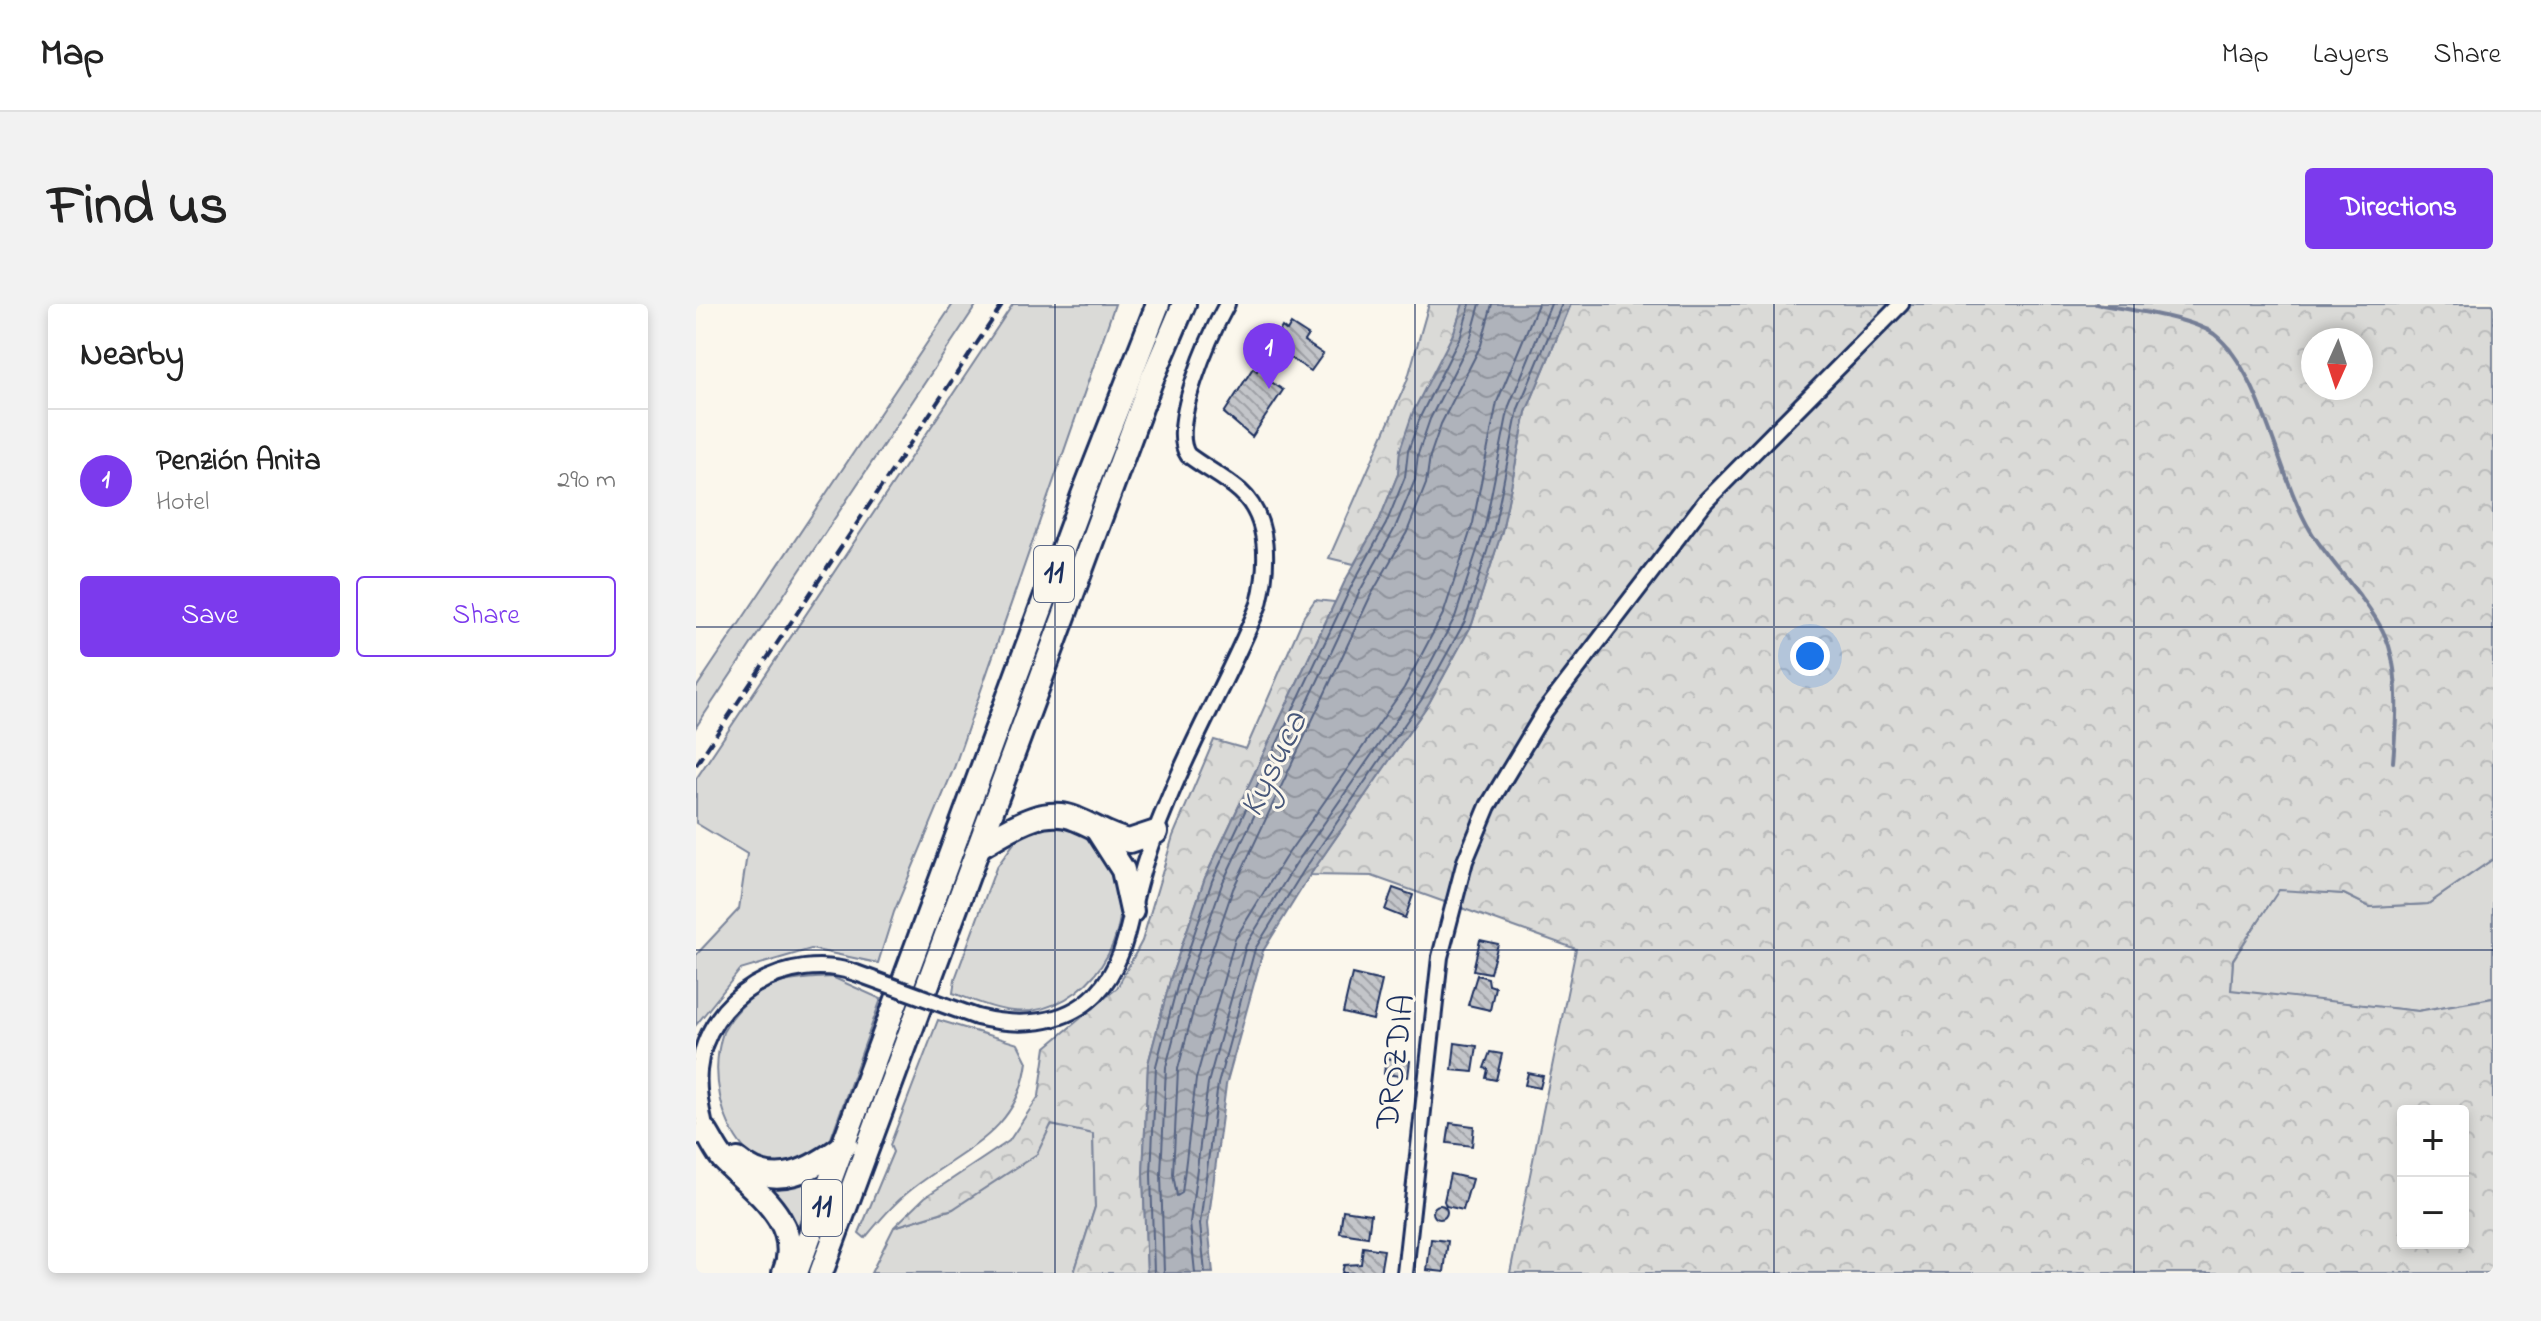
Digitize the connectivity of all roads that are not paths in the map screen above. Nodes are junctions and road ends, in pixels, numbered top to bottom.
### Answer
1 (1184, 304) edge
2 (1227, 304) edge
3 (1901, 304) edge
4 (1151, 311) edge
5 (1097, 830) junction
6 (1156, 832) junction
7 (982, 845) junction
8 (1132, 911) junction
9 (701, 1134) edge
10 (847, 1143) junction
11 (784, 1273) edge
12 (796, 1273) edge
13 (821, 1273) edge
14 (1405, 1273) edge

1 - 7 main road, 11
2 - 6 street
3 - 14 street, DROZDIA
4 - 10 main road, 11
5 - 6 main road
5 - 7 main road
5 - 8 main road
6 - 8 street
7 - 13 main road, 11
8 - 9 street, bridge
9 - 10 main road
9 - 11 main road
10 - 12 main road, 11

